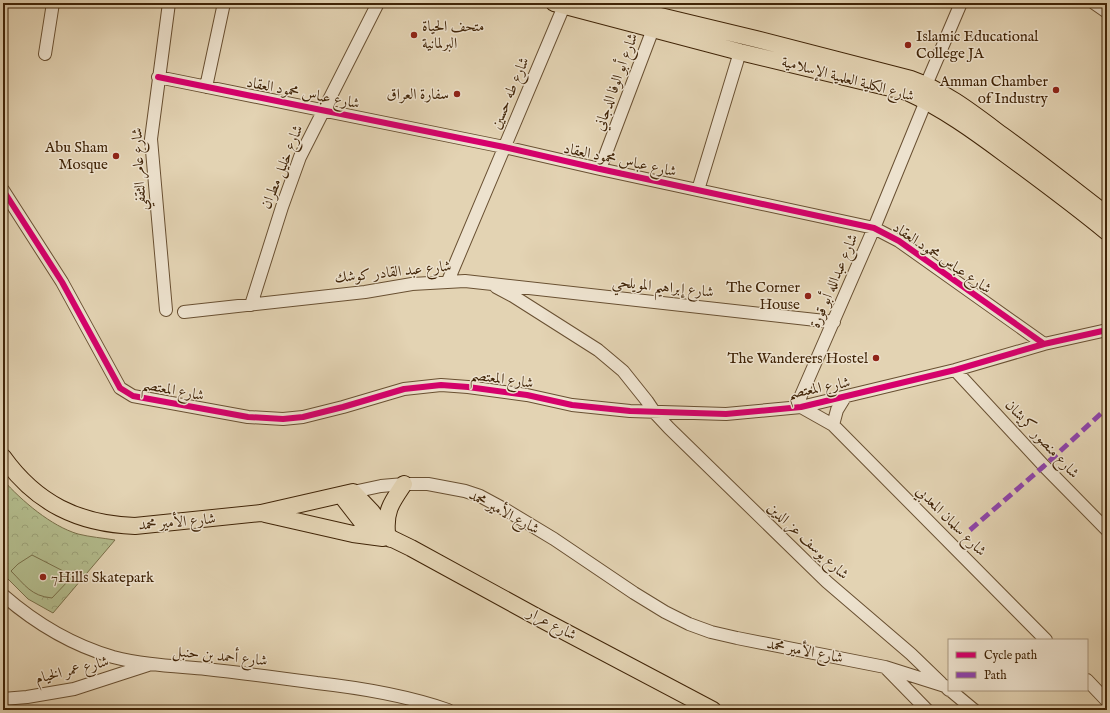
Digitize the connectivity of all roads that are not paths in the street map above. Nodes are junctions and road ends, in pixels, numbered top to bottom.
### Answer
1 (53, 3) edge
2 (169, 3) edge
3 (224, 3) edge
4 (378, 3) edge
5 (606, 3) edge
6 (961, 3) edge
7 (1094, 3) edge
8 (559, 4) edge
9 (1107, 12) edge
10 (653, 29) junction
11 (740, 52) junction
12 (45, 54) dead end
13 (158, 77) junction
14 (926, 84) junction
15 (206, 87) junction
16 (926, 100) junction
17 (323, 111) junction
18 (504, 147) junction
19 (600, 169) junction
20 (3, 190) edge
21 (698, 190) junction
22 (1107, 216) edge
23 (874, 228) junction
24 (1107, 232) edge
25 (448, 281) junction
26 (487, 283) junction
27 (251, 305) junction
28 (166, 310) dead end
29 (184, 312) dead end
30 (834, 322) junction
31 (1107, 330) edge
32 (1044, 344) junction
33 (955, 370) junction
34 (845, 397) junction
35 (799, 407) junction
36 (655, 413) junction
37 (833, 426) junction
38 (3, 457) edge
39 (404, 484) junction
40 (347, 494) junction
41 (262, 513) junction
42 (1107, 530) edge
43 (389, 536) junction
44 (3, 595) edge
45 (1045, 639) edge
46 (148, 665) junction
47 (885, 667) junction
48 (1088, 681) edge
49 (948, 689) edge
50 (950, 691) edge
51 (3, 699) edge
52 (1107, 701) edge
53 (448, 710) edge
54 (713, 710) edge
55 (927, 710) edge
56 (974, 710) edge

1 - 12 street
2 - 13 street, شارع عامر الثقفي
3 - 15 street
4 - 17 street, شارع خليل مطران
5 - 14 main road, شارع الكلية العلمية الإسلامية
6 - 14 street
7 - 9 street
8 - 10 main road, شارع الكلية العلمية الإسلامية
8 - 18 street, شارع طه حسين
10 - 11 main road, شارع الكلية العلمية الإسلامية
10 - 19 street, شارع أبو الوفا الدجاني
11 - 16 main road, شارع الكلية العلمية الإسلامية
11 - 21 street
13 - 15 street, شارع عباس محمود العقاد
13 - 28 street, شارع عامر الثقفي
14 - 22 main road, شارع الكلية العلمية الإسلامية
15 - 17 street, شارع عباس محمود العقاد
16 - 23 street, شارع عبدالله أبو قورة
16 - 24 main road, شارع الكلية العلمية الإسلامية
17 - 18 street, شارع عباس محمود العقاد
17 - 27 street, شارع خليل مطران
18 - 19 street, شارع عباس محمود العقاد
18 - 25 street, شارع طه حسين
19 - 21 street, شارع عباس محمود العقاد
20 - 36 street, شارع المعتصم
21 - 23 street, شارع عباس محمود العقاد
23 - 30 street, شارع عبدالله أبو قورة
23 - 32 street, شارع عباس محمود العقاد
25 - 26 street, شارع عبد القادر كوشك
25 - 27 street, شارع عبد القادر كوشك
26 - 30 street, شارع إبراهيم المويلحي
26 - 36 street, شارع عبد القادر كوشك
27 - 29 street, شارع عبد القادر كوشك
30 - 35 street, شارع عبدالله أبو قورة
31 - 32 street, شارع المعتصم
32 - 33 street, شارع المعتصم
33 - 34 street, شارع المعتصم
33 - 42 street, شارع منصور كريشان
34 - 35 street, شارع المعتصم
34 - 37 street
35 - 36 street, شارع المعتصم
35 - 37 street, شارع سلمان المعدبي
36 - 49 street, شارع يوسف عز الدين
37 - 45 street, شارع سلمان المعدبي
38 - 41 main road, شارع الأمير محمد
39 - 40 street, شارع الأمير محمد
39 - 43 main road
39 - 47 street, شارع الأمير محمد
40 - 41 main road, شارع الأمير محمد
40 - 43 main road, شارع عرار
41 - 43 main road
43 - 54 main road, شارع عرار
44 - 46 street, شارع أحمد بن حنبل
46 - 51 street, شارع عمر الخيام
46 - 53 street, شارع أحمد بن حنبل
47 - 49 street, شارع الأمير محمد
47 - 55 street
48 - 52 street
50 - 56 street, شارع الأمير محمد

